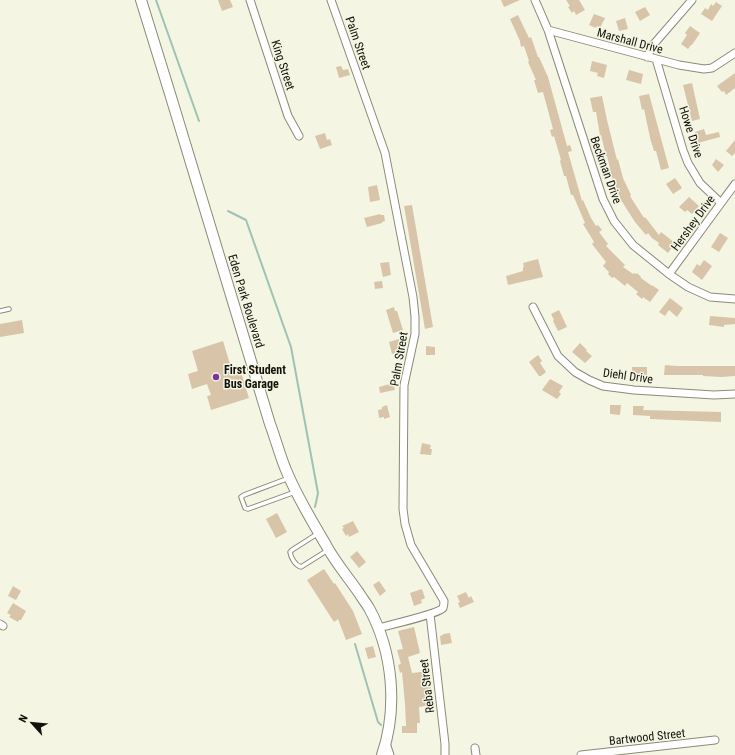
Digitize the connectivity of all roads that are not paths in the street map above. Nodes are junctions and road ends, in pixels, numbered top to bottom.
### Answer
1 (141, 0) edge
2 (250, 0) edge
3 (331, 0) edge
4 (535, 0) edge
5 (692, 0) edge
6 (548, 30) junction
7 (735, 52) edge
8 (647, 57) junction
9 (656, 59) junction
10 (299, 136) dead end
11 (735, 184) edge
12 (721, 203) junction
13 (669, 274) junction
14 (735, 299) edge
15 (533, 307) dead end
16 (9, 309) dead end
17 (0, 311) edge
18 (735, 394) edge
19 (290, 478) junction
20 (296, 491) junction
21 (319, 533) junction
22 (329, 550) junction
23 (430, 614) junction
24 (379, 628) junction
25 (715, 740) dead end
26 (386, 743) junction
27 (382, 755) edge
28 (390, 755) edge
29 (446, 755) edge
30 (581, 755) edge

1 - 19 main road, Eden Park Boulevard
2 - 10 street, King Street
3 - 23 street, Palm Street
4 - 6 street
5 - 8 street
6 - 8 street, Marshall Drive
6 - 13 street, Beckman Drive
7 - 9 street, Marshall Drive
8 - 9 street, Marshall Drive
9 - 12 street, Howe Drive
11 - 12 street, Hershey Drive
12 - 13 street, Hershey Drive
13 - 14 street, Beckman Drive
15 - 18 street, Diehl Drive
16 - 17 lane
19 - 20 main road, Eden Park Boulevard
19 - 20 lane
20 - 21 main road, Eden Park Boulevard
21 - 22 main road, Eden Park Boulevard
21 - 22 lane
22 - 24 main road, Eden Park Boulevard
23 - 24 street, Palm Street
23 - 29 street, Reba Street
24 - 26 main road, Eden Park Boulevard
25 - 30 street, Bartwood Street
26 - 27 main road, Eden Park Boulevard
26 - 28 street

